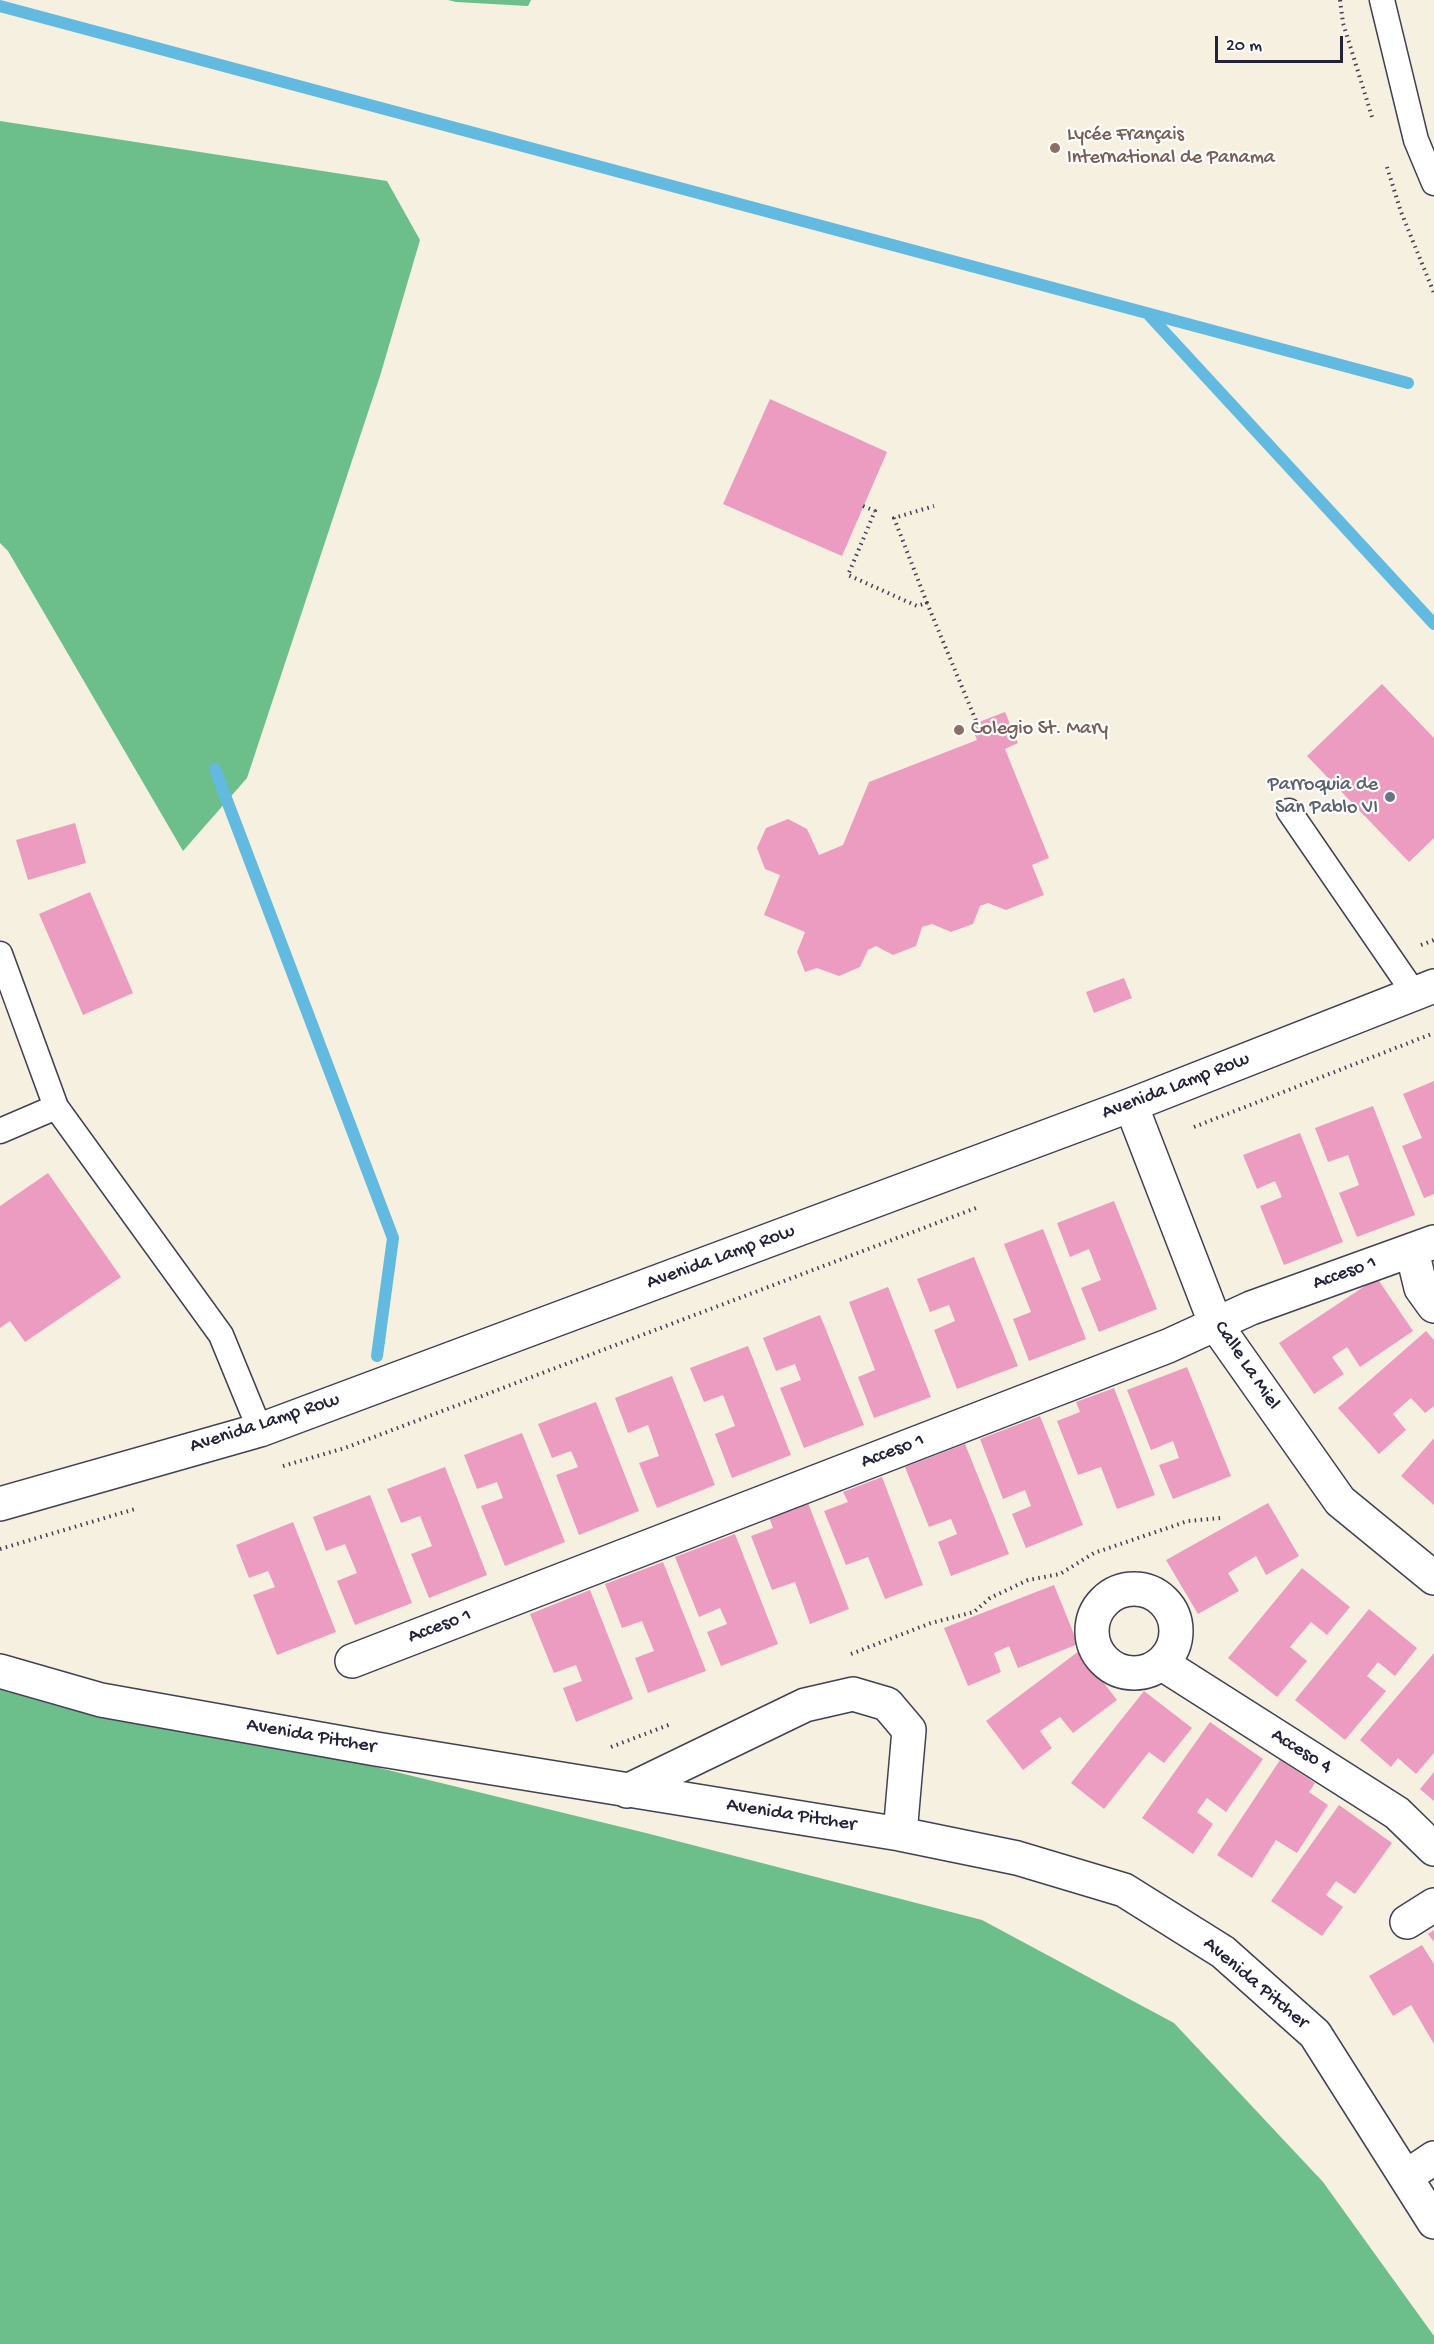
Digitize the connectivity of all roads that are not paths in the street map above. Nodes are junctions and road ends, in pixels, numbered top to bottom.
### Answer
1 (1382, 0) edge
2 (1434, 183) edge
3 (1289, 811) dead end
4 (0, 954) edge
5 (1424, 989) edge
6 (1131, 1105) junction
7 (56, 1107) junction
8 (0, 1131) edge
9 (1423, 1246) edge
10 (1434, 1306) edge
11 (1216, 1325) junction
12 (260, 1430) junction
13 (0, 1504) edge
14 (1434, 1578) edge
15 (352, 1661) dead end
16 (1161, 1663) dead end
17 (0, 1671) edge
18 (627, 1791) junction
19 (900, 1834) junction
20 (1434, 1849) edge
21 (1434, 2158) edge
22 (1407, 2176) junction
23 (1434, 2222) edge

1 - 2 lane
3 - 5 lane
4 - 7 lane
5 - 6 street, Avenida Lamp Row
6 - 11 street, Calle La Miel
6 - 12 street, Avenida Lamp Row
7 - 8 lane
7 - 12 lane
9 - 10 street
9 - 11 street, Acceso 1
11 - 14 street, Calle La Miel
11 - 15 street, Acceso 1
12 - 13 street, Avenida Lamp Row
16 - 20 street, Acceso 4
17 - 18 street, Avenida Pitcher
18 - 19 street, Avenida Pitcher
18 - 19 street
19 - 22 street, Avenida Pitcher
21 - 22 street
22 - 23 street, Avenida Pitcher

